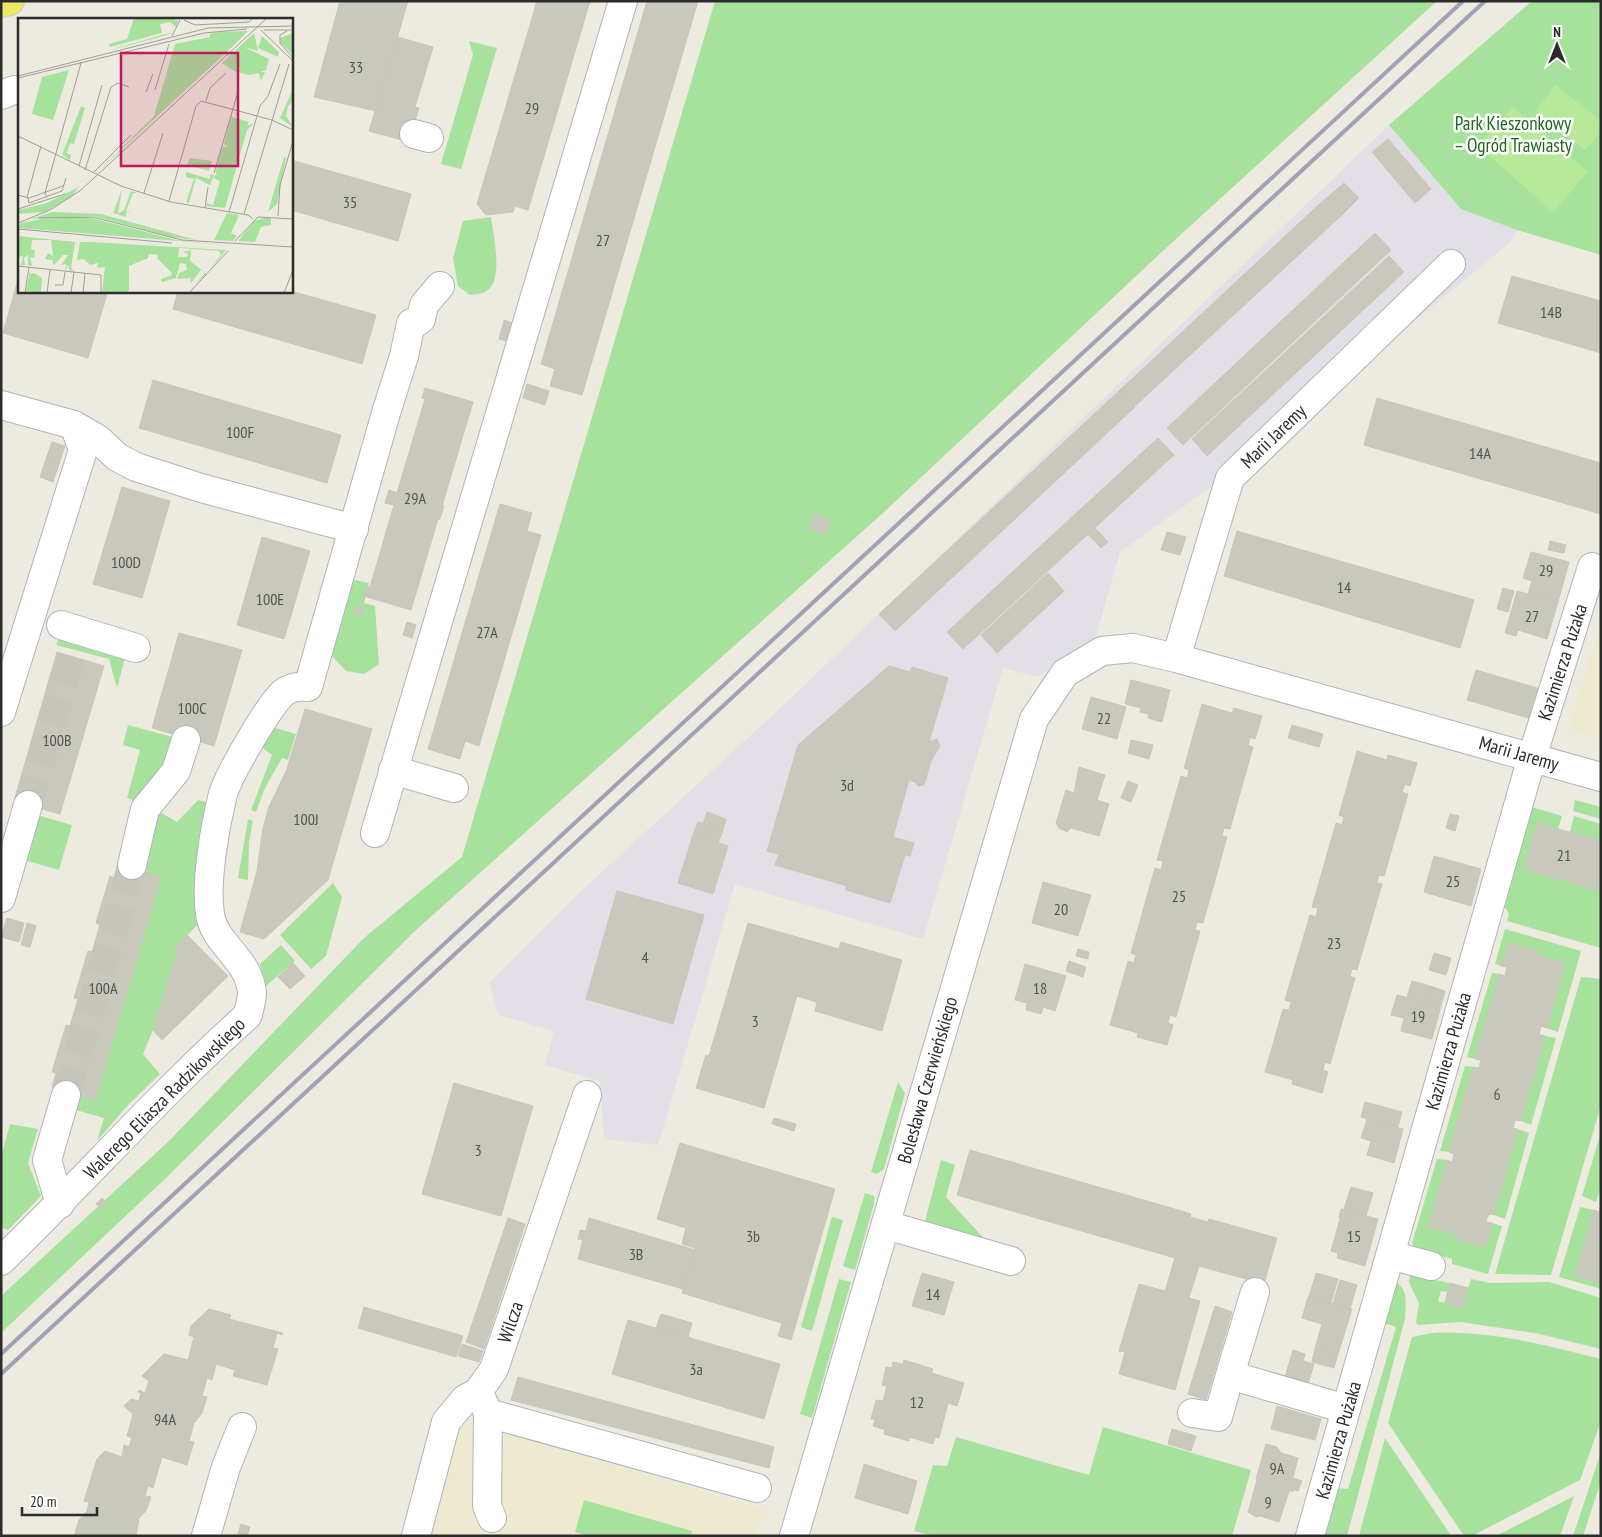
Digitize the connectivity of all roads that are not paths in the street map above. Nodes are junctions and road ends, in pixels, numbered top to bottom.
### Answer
1 (10, 1) edge
2 (623, 1) edge
3 (1, 4) edge
4 (1451, 264) dead end
5 (404, 356) junction
6 (1, 405) edge
7 (74, 425) junction
8 (354, 529) junction
9 (1592, 567) dead end
10 (61, 625) dead end
11 (136, 648) dead end
12 (1102, 651) joint
13 (1176, 658) junction
14 (1, 712) edge
15 (186, 740) dead end
16 (1532, 756) junction
17 (393, 770) junction
18 (1601, 777) edge
19 (454, 788) dead end
20 (28, 805) tunnel mouth
21 (374, 833) dead end
22 (132, 865) tunnel mouth
23 (1, 898) edge
24 (66, 1095) tunnel mouth
25 (587, 1095) dead end
26 (60, 1204) junction
27 (886, 1225) junction
28 (1390, 1255) junction
29 (1011, 1260) dead end
30 (1, 1261) edge
31 (1431, 1266) dead end
32 (1256, 1292) dead end
33 (1230, 1375) junction
34 (483, 1402) junction
35 (1346, 1409) junction
36 (1192, 1413) dead end
37 (242, 1427) dead end
38 (757, 1488) dead end
39 (492, 1518) dead end
40 (206, 1536) edge
41 (416, 1536) edge
42 (794, 1536) edge
43 (1310, 1536) edge

1 - 3 main road
2 - 17 street
4 - 13 street, Marii Jaremy
5 - 5 street
5 - 8 street
6 - 7 street
7 - 8 street
7 - 14 street
8 - 26 street, Walerego Eliasza Radzikowskiego
9 - 16 street, Kazimierza Pużaka
10 - 11 street
12 - 13 street, Marii Jaremy
12 - 27 street, Bolesława Czerwieńskiego
13 - 16 street, Marii Jaremy
15 - 22 street
16 - 18 street, Marii Jaremy
16 - 28 street, Kazimierza Pużaka
17 - 19 street
17 - 21 street
20 - 23 street
24 - 26 street
25 - 34 street, Wilcza
26 - 30 street, Walerego Eliasza Radzikowskiego
27 - 29 street
27 - 42 street, Bolesława Czerwieńskiego
28 - 31 street
28 - 35 street, Kazimierza Pużaka
32 - 33 street
33 - 35 street
33 - 36 street
34 - 38 street
34 - 39 street
34 - 41 street, Wilcza
35 - 43 street, Kazimierza Pużaka
37 - 40 street

